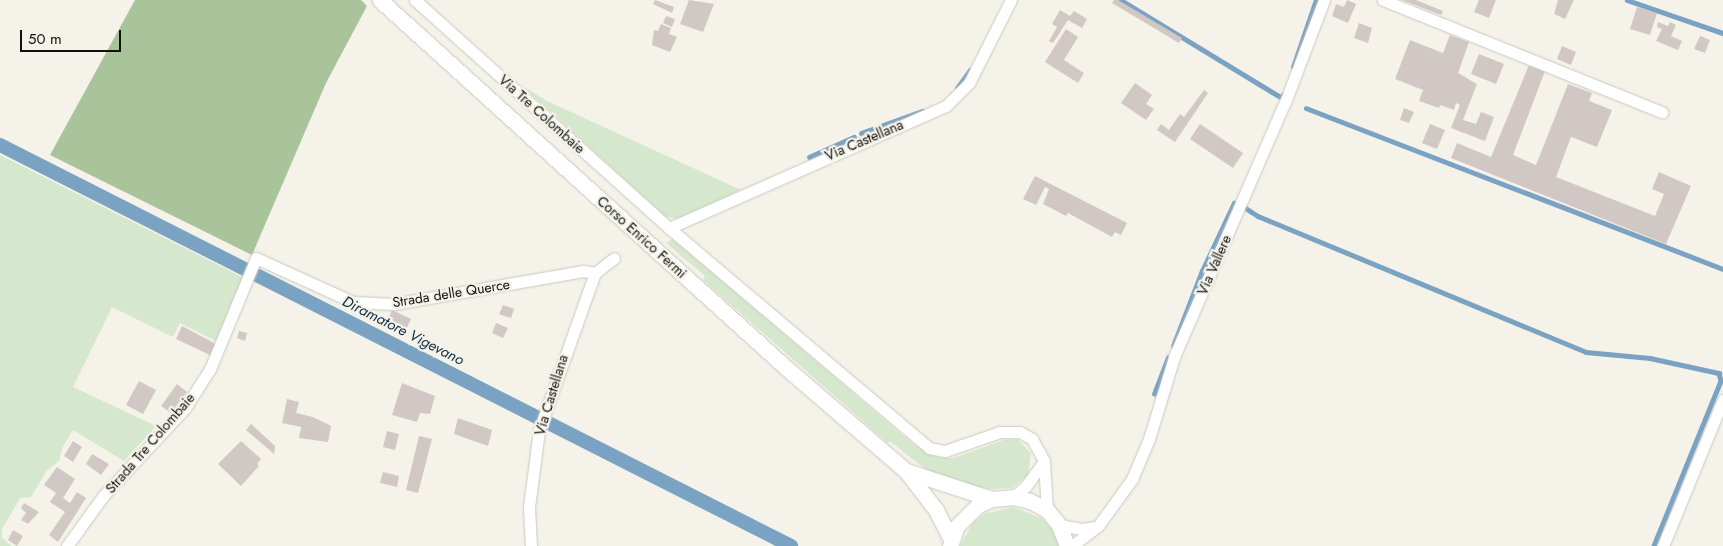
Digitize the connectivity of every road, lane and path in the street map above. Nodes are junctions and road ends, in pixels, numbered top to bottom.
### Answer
1 (380, 0) edge
2 (415, 0) edge
3 (1011, 0) edge
4 (1324, 0) edge
5 (1383, 0) edge
6 (1662, 112) dead end
7 (669, 228) junction
8 (614, 258) dead end
9 (595, 273) junction
10 (247, 280) joint
11 (1723, 400) edge
12 (1044, 461) junction
13 (906, 471) junction
14 (1013, 497) junction
15 (992, 499) junction
16 (1047, 510) junction
17 (1059, 524) junction
18 (1098, 526) junction
19 (951, 543) edge
20 (67, 546) edge
21 (531, 546) edge
22 (1067, 546) edge
23 (1072, 546) edge
24 (1663, 546) edge

1 - 13 main road, Corso Enrico Fermi
2 - 7 street, Via Tre Colombaie
3 - 7 street, Via Castellana
4 - 18 street, Via Vallere
5 - 6 street
7 - 12 street, Via Tre Colombaie
8 - 9 street
9 - 10 street, Strada delle Querce
9 - 21 street, Via Castellana
10 - 20 street, Strada Tre Colombaie
11 - 24 street
12 - 14 street
12 - 16 street
13 - 15 main road, Corso Enrico Fermi
13 - 19 main road, Corso Enrico Fermi
14 - 15 main road
14 - 16 main road
15 - 19 main road
16 - 17 main road
17 - 18 street
17 - 22 main road
18 - 23 street, Via Vallere

